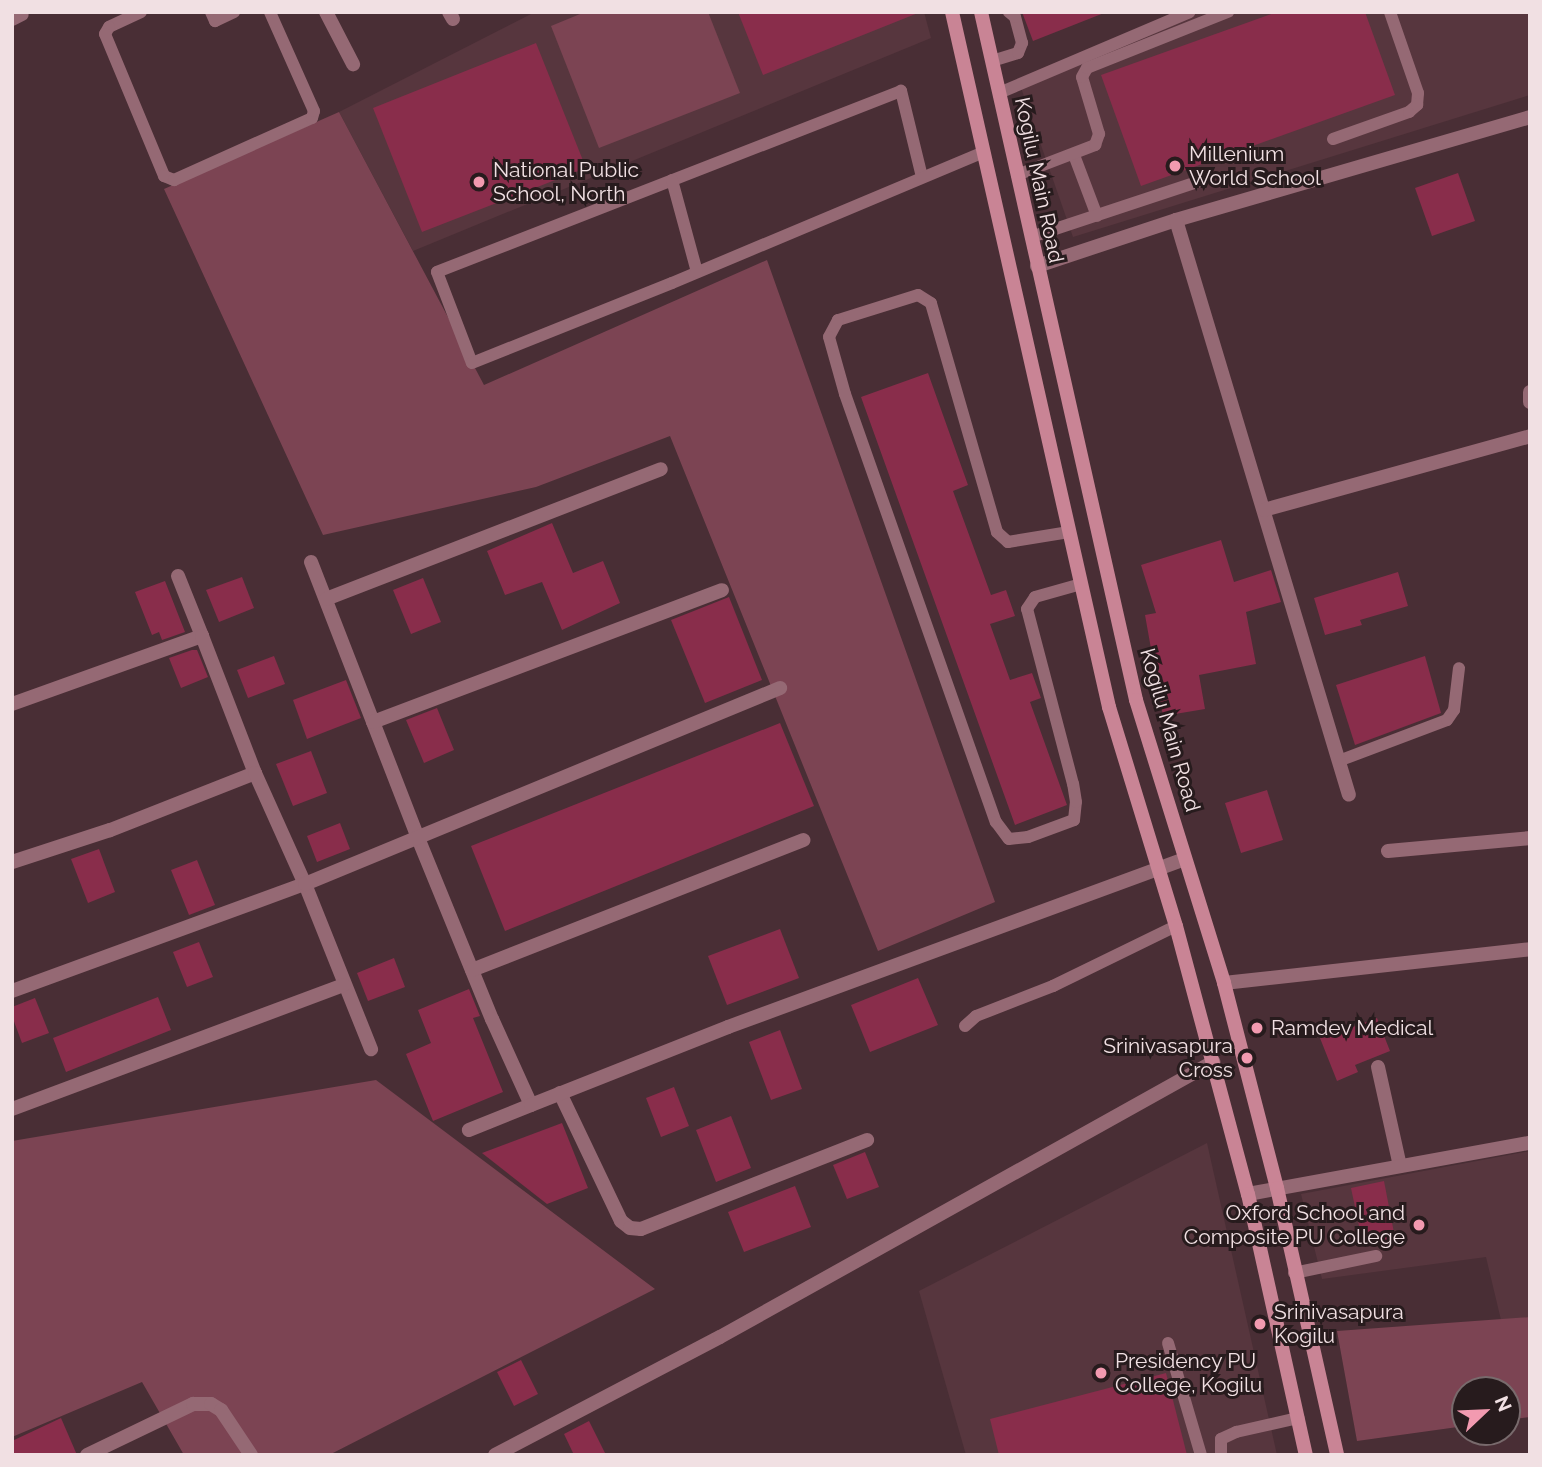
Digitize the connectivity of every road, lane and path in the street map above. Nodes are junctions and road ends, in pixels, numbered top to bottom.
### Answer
1 (141, 12) edge
2 (211, 12) edge
3 (234, 12) edge
4 (270, 12) edge
5 (326, 12) edge
6 (952, 12) edge
7 (1009, 12) edge
8 (1190, 12) edge
9 (1228, 12) edge
10 (1390, 12) edge
11 (984, 13) edge
12 (992, 61) junction
13 (354, 64) dead end
14 (999, 93) junction
15 (1530, 117) edge
16 (1333, 139) dead end
17 (983, 152) junction
18 (1074, 155) junction
19 (1017, 175) junction
20 (922, 177) junction
21 (672, 180) junction
22 (1197, 183) dead end
23 (1097, 216) junction
24 (1176, 220) junction
25 (1031, 237) junction
26 (1037, 266) junction
27 (697, 272) junction
28 (1530, 392) edge
29 (1530, 402) edge
30 (1530, 436) edge
31 (661, 469) dead end
32 (1264, 510) junction
33 (1069, 532) junction
34 (312, 562) dead end
35 (178, 576) dead end
36 (1081, 584) junction
37 (722, 590) dead end
38 (326, 599) junction
39 (202, 636) junction
40 (1459, 668) dead end
41 (780, 688) dead end
42 (12, 704) edge
43 (373, 722) junction
44 (1340, 760) junction
45 (255, 773) junction
46 (1349, 795) dead end
47 (418, 838) junction
48 (1530, 838) edge
49 (803, 840) dead end
50 (1388, 852) dead end
51 (1185, 859) junction
52 (12, 862) edge
53 (1158, 867) junction
54 (305, 884) junction
55 (1176, 926) junction
56 (1530, 949) edge
57 (471, 970) junction
58 (1224, 983) junction
59 (344, 985) junction
60 (12, 991) edge
61 (965, 1026) dead end
62 (371, 1049) dead end
63 (1213, 1062) junction
64 (1378, 1067) dead end
65 (560, 1093) junction
66 (531, 1105) junction
67 (12, 1109) edge
68 (469, 1130) dead end
69 (867, 1140) dead end
70 (1530, 1143) edge
71 (1400, 1166) junction
72 (1276, 1188) junction
73 (1248, 1194) junction
74 (1376, 1256) dead end
75 (1294, 1273) junction
76 (1168, 1343) dead end
77 (1298, 1418) junction
78 (87, 1455) edge
79 (251, 1455) edge
80 (495, 1455) edge
81 (1201, 1455) edge
82 (1221, 1455) edge
83 (1306, 1455) edge
84 (1336, 1455) edge

1 - 4 lane
2 - 3 lane
5 - 13 street
6 - 17 main road
7 - 12 lane
8 - 14 lane
9 - 18 lane
10 - 16 lane
11 - 12 main road, Kogilu Main Road
12 - 14 main road, Kogilu Main Road
14 - 19 main road, Kogilu Main Road
15 - 24 street
17 - 20 lane
17 - 33 main road
18 - 19 lane
18 - 23 lane
19 - 25 main road, Kogilu Main Road
20 - 21 lane
20 - 27 lane
21 - 27 lane
21 - 27 lane
22 - 23 lane
23 - 25 lane
24 - 26 street
24 - 32 street
25 - 26 main road, Kogilu Main Road
26 - 51 main road, Kogilu Main Road
28 - 29 street
30 - 32 street
31 - 38 street
32 - 44 street
33 - 36 main road
33 - 36 lane
34 - 38 street
35 - 39 street
36 - 53 main road
37 - 43 street
38 - 43 street
39 - 42 street
39 - 45 street
40 - 44 lane
41 - 47 street
43 - 47 street
44 - 46 street
45 - 52 street
45 - 54 street
47 - 54 street
47 - 57 street
48 - 50 street
49 - 57 street
51 - 53 street
51 - 58 main road, Kogilu Main Road
53 - 55 main road
53 - 65 street
54 - 59 street
54 - 60 street
55 - 61 lane
55 - 63 main road
56 - 58 street
57 - 66 street
58 - 72 main road, Kogilu Main Road
59 - 62 street
59 - 67 street
63 - 73 main road
63 - 80 street
64 - 71 street
65 - 66 street
65 - 69 street
66 - 68 street
70 - 71 street
71 - 72 street
72 - 73 street
72 - 75 main road, Kogilu Main Road
73 - 77 main road
74 - 75 lane
75 - 84 main road, Kogilu Main Road
76 - 81 lane
77 - 82 lane
77 - 83 main road
78 - 79 street

